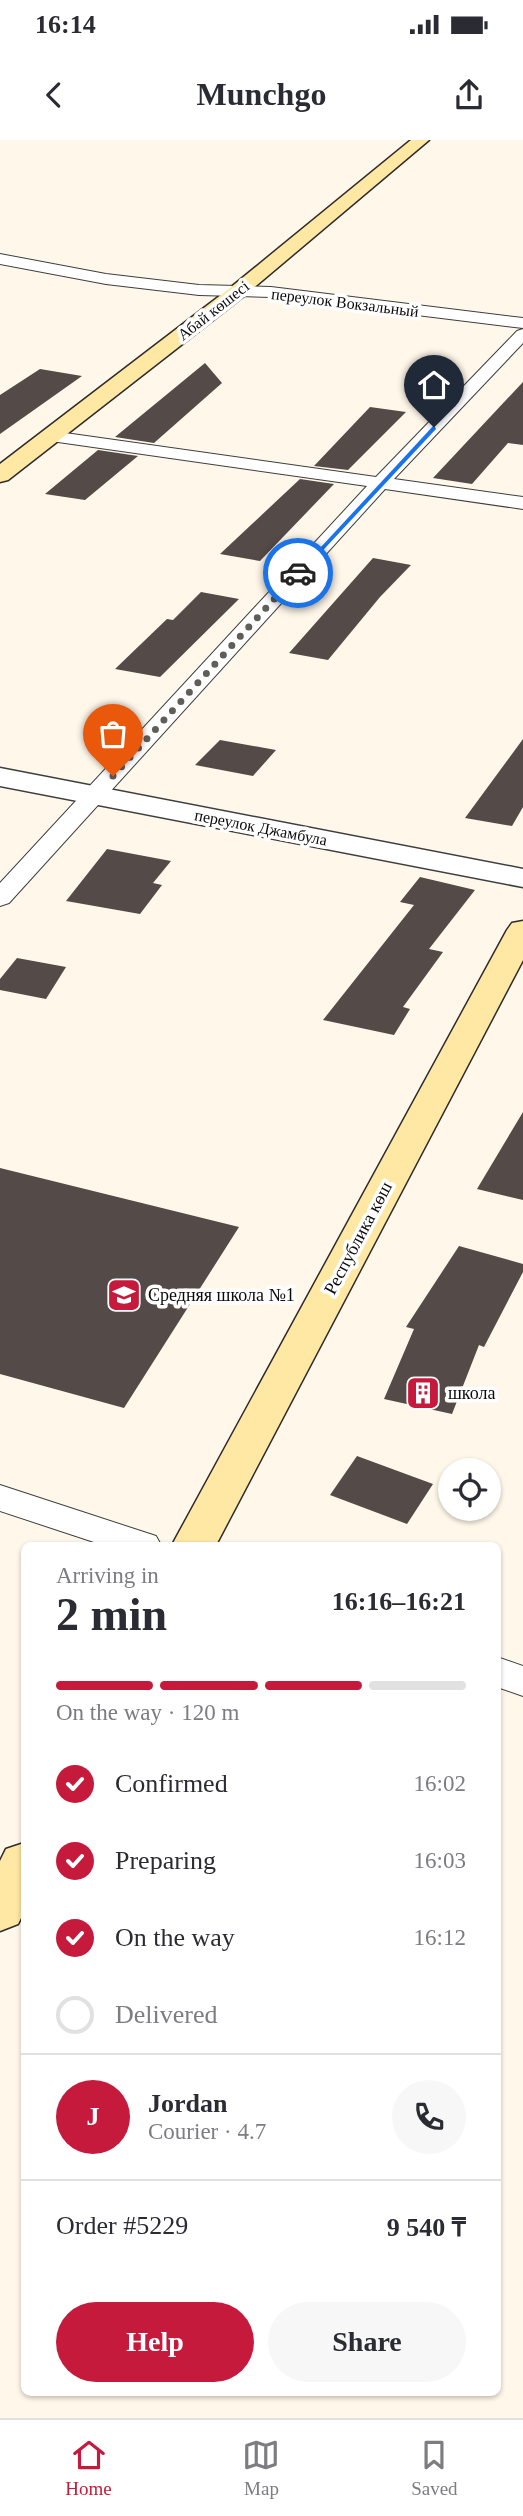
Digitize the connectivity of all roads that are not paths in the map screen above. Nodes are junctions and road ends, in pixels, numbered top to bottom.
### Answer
1 (421, 140) edge
2 (0, 259) edge
3 (237, 292) junction
4 (523, 323) edge
5 (523, 334) edge
6 (51, 436) junction
7 (0, 475) edge
8 (380, 483) junction
9 (523, 503) edge
10 (0, 777) edge
11 (95, 795) junction
12 (523, 878) edge
13 (0, 898) edge
14 (523, 930) edge
15 (0, 1499) edge
16 (134, 1542) edge
17 (196, 1542) edge
18 (501, 1673) edge
19 (523, 1681) edge
20 (21, 1870) edge
21 (0, 1909) edge

1 - 3 main road, Абай көшесі
2 - 3 street, переулок Вокзальный
3 - 4 street, переулок Вокзальный
3 - 6 main road, Абай көшесі
5 - 8 street
6 - 7 main road, Абай көшесі
6 - 8 street
8 - 9 street
8 - 11 street
10 - 11 street, переулок Джамбула
11 - 12 street, переулок Джамбула
11 - 13 street
14 - 17 main road, Республика көш
15 - 16 street
18 - 19 street
20 - 21 main road

